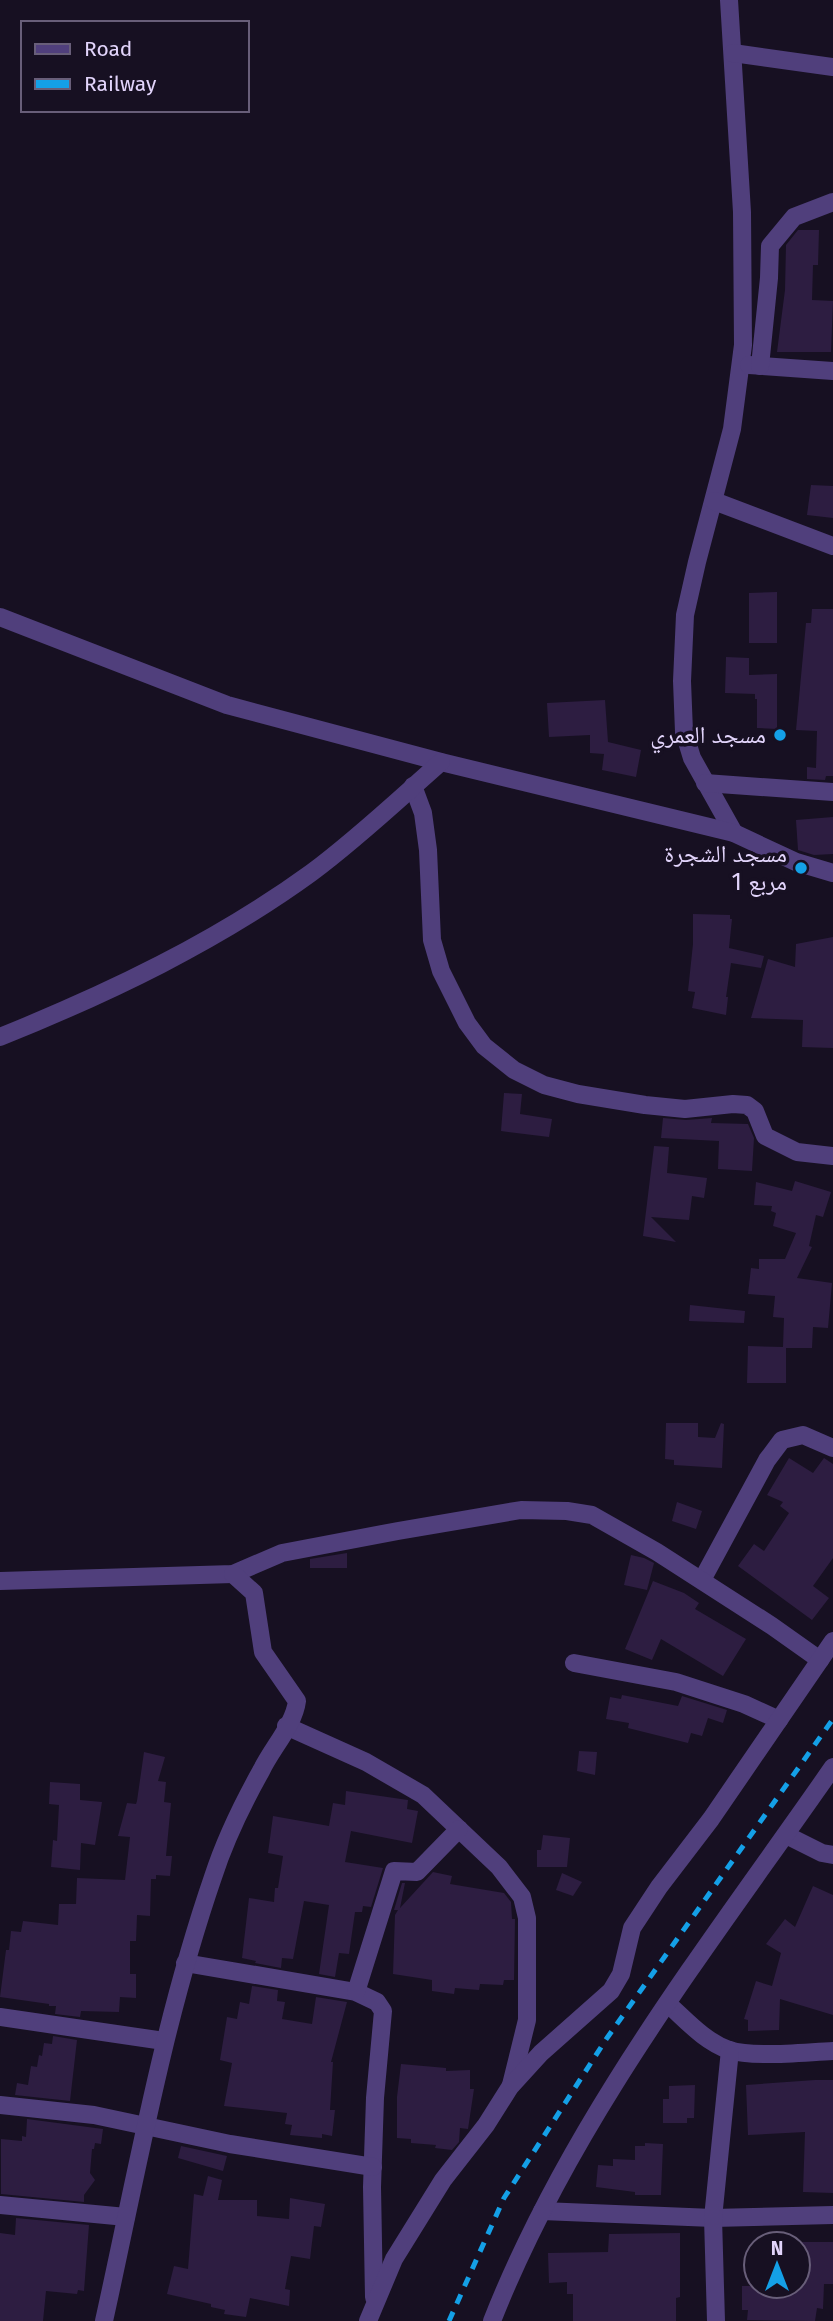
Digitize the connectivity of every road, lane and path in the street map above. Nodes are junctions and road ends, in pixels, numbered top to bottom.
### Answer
1 (729, 0) edge
2 (733, 53) junction
3 (833, 67) edge
4 (833, 202) edge
5 (741, 364) junction
6 (760, 366) junction
7 (833, 371) edge
8 (714, 501) junction
9 (833, 546) edge
10 (0, 617) edge
11 (441, 761) junction
12 (705, 783) junction
13 (413, 786) junction
14 (833, 792) edge
15 (734, 834) junction
16 (833, 873) edge
17 (0, 1037) edge
18 (833, 1156) edge
19 (833, 1448) edge
20 (233, 1574) junction
21 (702, 1580) junction
22 (0, 1581) edge
23 (833, 1641) edge
24 (820, 1660) junction
25 (574, 1662) dead end
26 (779, 1720) junction
27 (286, 1726) junction
28 (833, 1767) edge
29 (458, 1829) junction
30 (786, 1835) junction
31 (833, 1855) edge
32 (184, 1963) junction
33 (356, 1992) junction
34 (668, 2004) junction
35 (0, 2017) edge
36 (164, 2041) junction
37 (730, 2050) junction
38 (833, 2051) edge
39 (510, 2087) junction
40 (0, 2105) edge
41 (144, 2126) junction
42 (373, 2167) junction
43 (0, 2205) edge
44 (542, 2211) junction
45 (833, 2215) edge
46 (126, 2217) junction
47 (713, 2218) junction
48 (371, 2312) edge
49 (104, 2321) edge
50 (492, 2321) edge
51 (716, 2321) edge

1 - 2 street
2 - 3 street
2 - 5 street
4 - 6 street
5 - 6 street
5 - 8 street
6 - 7 street
8 - 9 street
8 - 12 street
10 - 11 street
11 - 13 street
11 - 15 street
12 - 14 street
12 - 15 street
13 - 17 street
13 - 18 street
15 - 16 street
19 - 21 street
20 - 21 street
20 - 22 street
20 - 27 street
21 - 24 street
23 - 24 street
24 - 26 street
25 - 26 street
26 - 39 street
27 - 29 street
27 - 32 street
28 - 30 street
29 - 33 street
29 - 39 street
30 - 31 street
30 - 34 street
32 - 33 street
32 - 36 street
33 - 42 street
34 - 37 street
34 - 44 street
35 - 36 street
36 - 41 street
37 - 38 street
37 - 47 street
39 - 48 street
40 - 41 street
41 - 42 street
41 - 46 street
42 - 48 street
43 - 46 street
44 - 47 street
44 - 50 street
45 - 47 street
46 - 49 street
47 - 51 street

